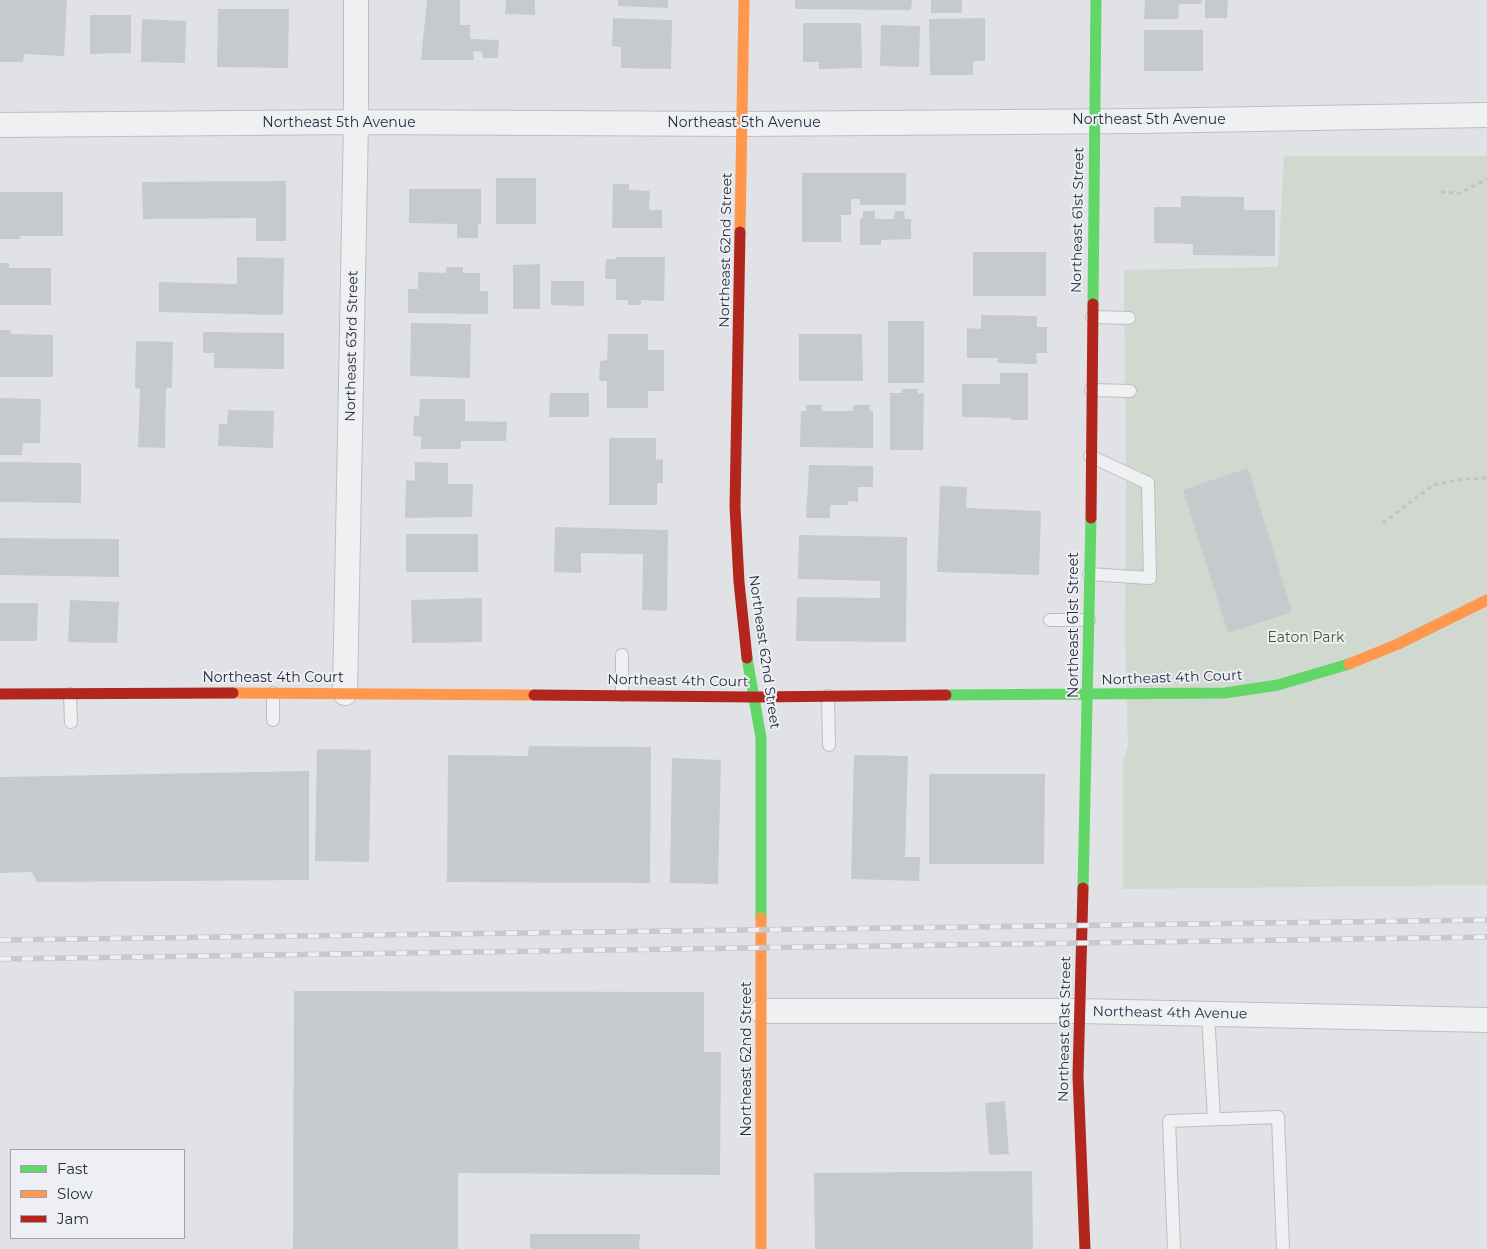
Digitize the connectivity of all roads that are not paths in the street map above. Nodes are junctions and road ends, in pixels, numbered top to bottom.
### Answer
1 (356, 0) edge
2 (744, 0) edge
3 (1096, 0) edge
4 (1487, 115) edge
5 (1094, 120) junction
6 (356, 122) junction
7 (743, 124) junction
8 (0, 125) edge
9 (1092, 317) junction
10 (1129, 318) dead end
11 (1091, 390) junction
12 (1130, 391) dead end
13 (1090, 456) junction
14 (1089, 574) junction
15 (1487, 600) edge
16 (1050, 620) dead end
17 (1089, 620) junction
18 (622, 655) dead end
19 (273, 693) junction
20 (345, 693) junction
21 (0, 694) edge
22 (70, 694) junction
23 (622, 695) junction
24 (828, 696) junction
25 (1089, 696) junction
26 (754, 697) junction
27 (273, 720) dead end
28 (71, 722) dead end
29 (829, 745) dead end
30 (762, 1011) junction
31 (1079, 1011) junction
32 (1208, 1014) junction
33 (1487, 1020) edge
34 (1214, 1118) junction
35 (761, 1249) edge
36 (1085, 1249) edge
37 (1174, 1249) edge
38 (1283, 1249) edge

1 - 6 street, Northeast 63rd Street
2 - 7 main road, Northeast 62nd Street
3 - 5 main road, Northeast 61st Street
4 - 5 street, Northeast 5th Avenue
5 - 7 street, Northeast 5th Avenue
5 - 9 main road, Northeast 61st Street
6 - 7 street, Northeast 5th Avenue
6 - 8 street, Northeast 5th Avenue
6 - 20 street, Northeast 63rd Street
7 - 26 main road, Northeast 62nd Street
9 - 10 lane
9 - 11 main road, Northeast 61st Street
11 - 12 lane
11 - 13 main road, Northeast 61st Street
13 - 14 main road, Northeast 61st Street
13 - 14 lane
14 - 17 main road, Northeast 61st Street
15 - 25 main road, Northeast 4th Court
16 - 17 lane
17 - 25 main road, Northeast 61st Street
18 - 23 lane
19 - 20 main road, Northeast 4th Court
19 - 22 main road, Northeast 4th Court
19 - 27 lane
20 - 23 main road, Northeast 4th Court
21 - 22 main road, Northeast 4th Court
22 - 28 lane
23 - 26 main road, Northeast 4th Court
24 - 25 main road, Northeast 4th Court
24 - 26 main road, Northeast 4th Court
24 - 29 lane
25 - 31 main road, Northeast 61st Street
26 - 30 main road, Northeast 62nd Street
30 - 31 street, Northeast 4th Avenue
30 - 35 main road, Northeast 62nd Street
31 - 32 street, Northeast 4th Avenue
31 - 36 main road, Northeast 61st Street
32 - 33 street, Northeast 4th Avenue
32 - 34 lane
34 - 37 lane
34 - 38 lane

